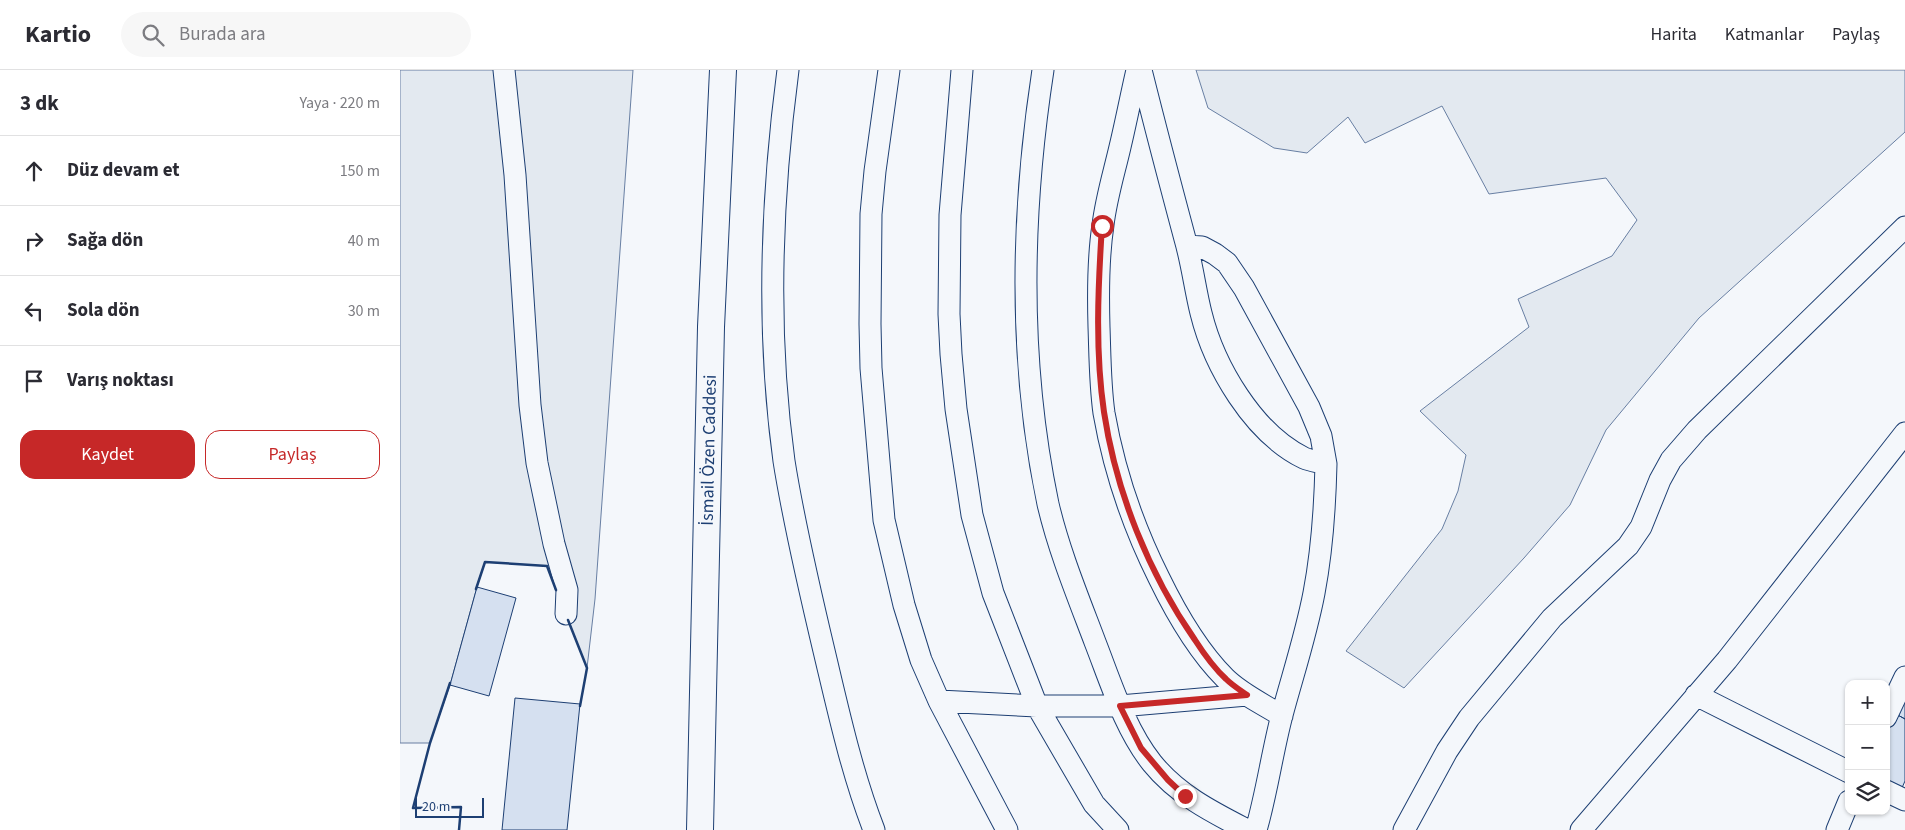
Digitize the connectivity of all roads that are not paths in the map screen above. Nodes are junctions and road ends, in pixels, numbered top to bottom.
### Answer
1 (504, 70) edge
2 (723, 70) edge
3 (788, 70) edge
4 (889, 70) edge
5 (962, 70) edge
6 (1043, 70) edge
7 (1137, 70) edge
8 (1141, 70) edge
9 (1905, 227) edge
10 (1187, 246) junction
11 (1905, 433) edge
12 (1898, 457) edge
13 (1326, 464) junction
14 (566, 614) dead end
15 (1905, 677) edge
16 (1247, 695) junction
17 (1696, 695) junction
18 (939, 701) junction
19 (1037, 706) junction
20 (1120, 706) junction
21 (1890, 709) edge
22 (1282, 716) junction
23 (1845, 770) edge
24 (1890, 793) edge
25 (1905, 800) edge
26 (1845, 811) edge
27 (700, 830) edge
28 (874, 830) edge
29 (1007, 830) edge
30 (1118, 830) edge
31 (1247, 830) edge
32 (1256, 830) edge
33 (1404, 830) edge
34 (1580, 830) edge
35 (1837, 830) edge

1 - 14 street
2 - 27 street, İsmail Özen Caddesi
3 - 28 street
4 - 18 street
5 - 19 street
6 - 20 street
7 - 16 street
8 - 10 street
9 - 33 street
10 - 13 street
10 - 13 street
11 - 12 street
12 - 17 street
13 - 22 street
15 - 21 street
16 - 20 street
16 - 22 street
17 - 23 street
17 - 34 street
18 - 19 street
18 - 29 street
19 - 20 street
19 - 30 street
20 - 31 street
22 - 32 street
24 - 25 street
26 - 35 street

